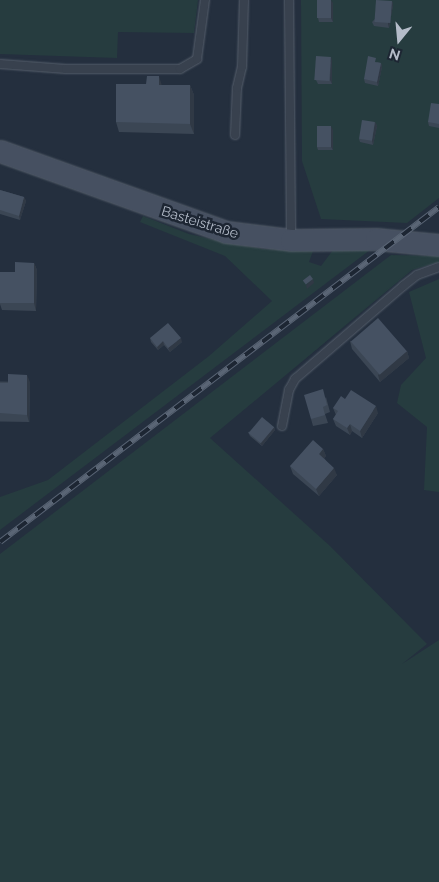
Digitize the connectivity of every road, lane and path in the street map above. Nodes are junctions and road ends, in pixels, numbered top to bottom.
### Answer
1 (205, 0) edge
2 (244, 0) edge
3 (289, 0) edge
4 (0, 64) edge
5 (235, 134) dead end
6 (0, 151) edge
7 (291, 240) junction
8 (439, 244) edge
9 (439, 267) edge
10 (282, 426) dead end

1 - 4 lane
2 - 5 lane
3 - 7 lane
6 - 7 main road, Basteistraße
7 - 8 main road, Basteistraße
9 - 10 lane

